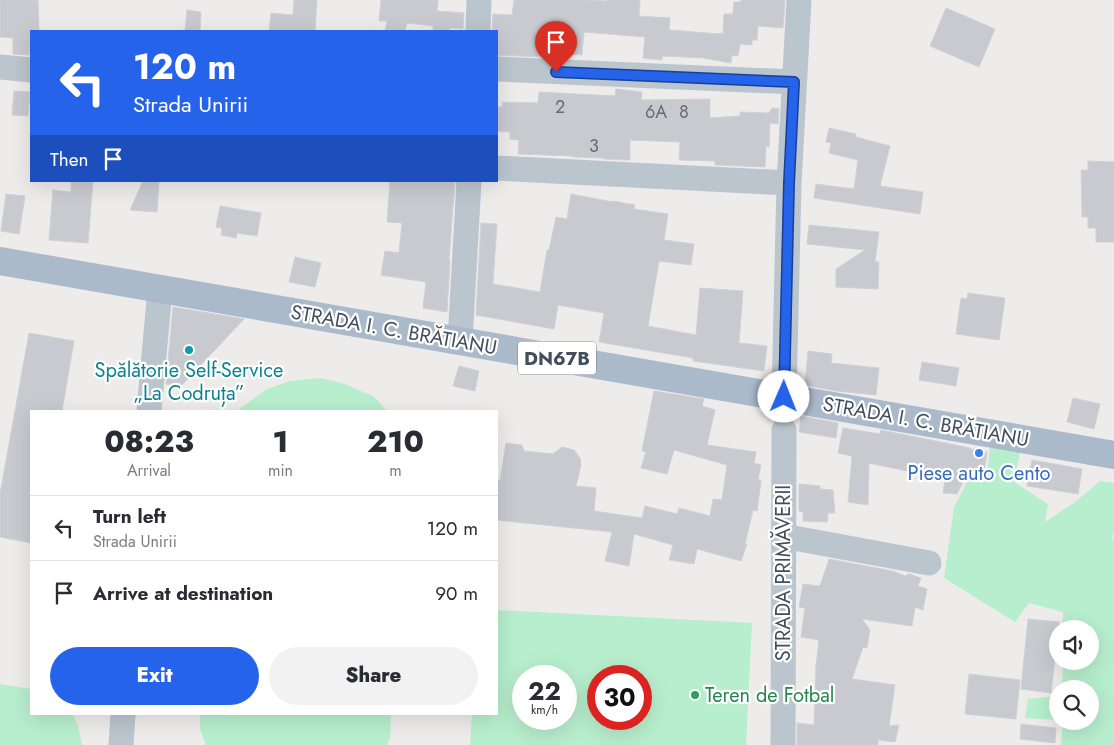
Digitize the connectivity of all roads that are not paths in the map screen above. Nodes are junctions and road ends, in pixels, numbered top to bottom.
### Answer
1 (479, 0) edge
2 (799, 0) edge
3 (478, 30) edge
4 (0, 67) edge
5 (498, 69) edge
6 (30, 70) edge
7 (794, 82) junction
8 (498, 168) edge
9 (469, 182) edge
10 (789, 183) junction
11 (0, 261) edge
12 (160, 289) junction
13 (460, 341) junction
14 (784, 397) junction
15 (149, 410) edge
16 (784, 430) dead end
17 (1114, 455) edge
18 (783, 536) junction
19 (929, 563) dead end
20 (124, 715) edge
21 (121, 745) edge
22 (783, 745) edge

1 - 3 street
2 - 7 street
4 - 6 street
5 - 7 street
7 - 10 street
8 - 10 street
9 - 13 street
10 - 14 street
11 - 12 main road, STRADA I. C. BRĂTIANU / DN67B
12 - 13 main road, STRADA I. C. BRĂTIANU / DN67B
12 - 15 street
13 - 14 main road, STRADA I. C. BRĂTIANU / DN67B
14 - 17 main road, STRADA I. C. BRĂTIANU / DN67B
16 - 18 street, STRADA PRIMĂVERII
18 - 19 street
18 - 22 street, STRADA PRIMĂVERII
20 - 21 street

